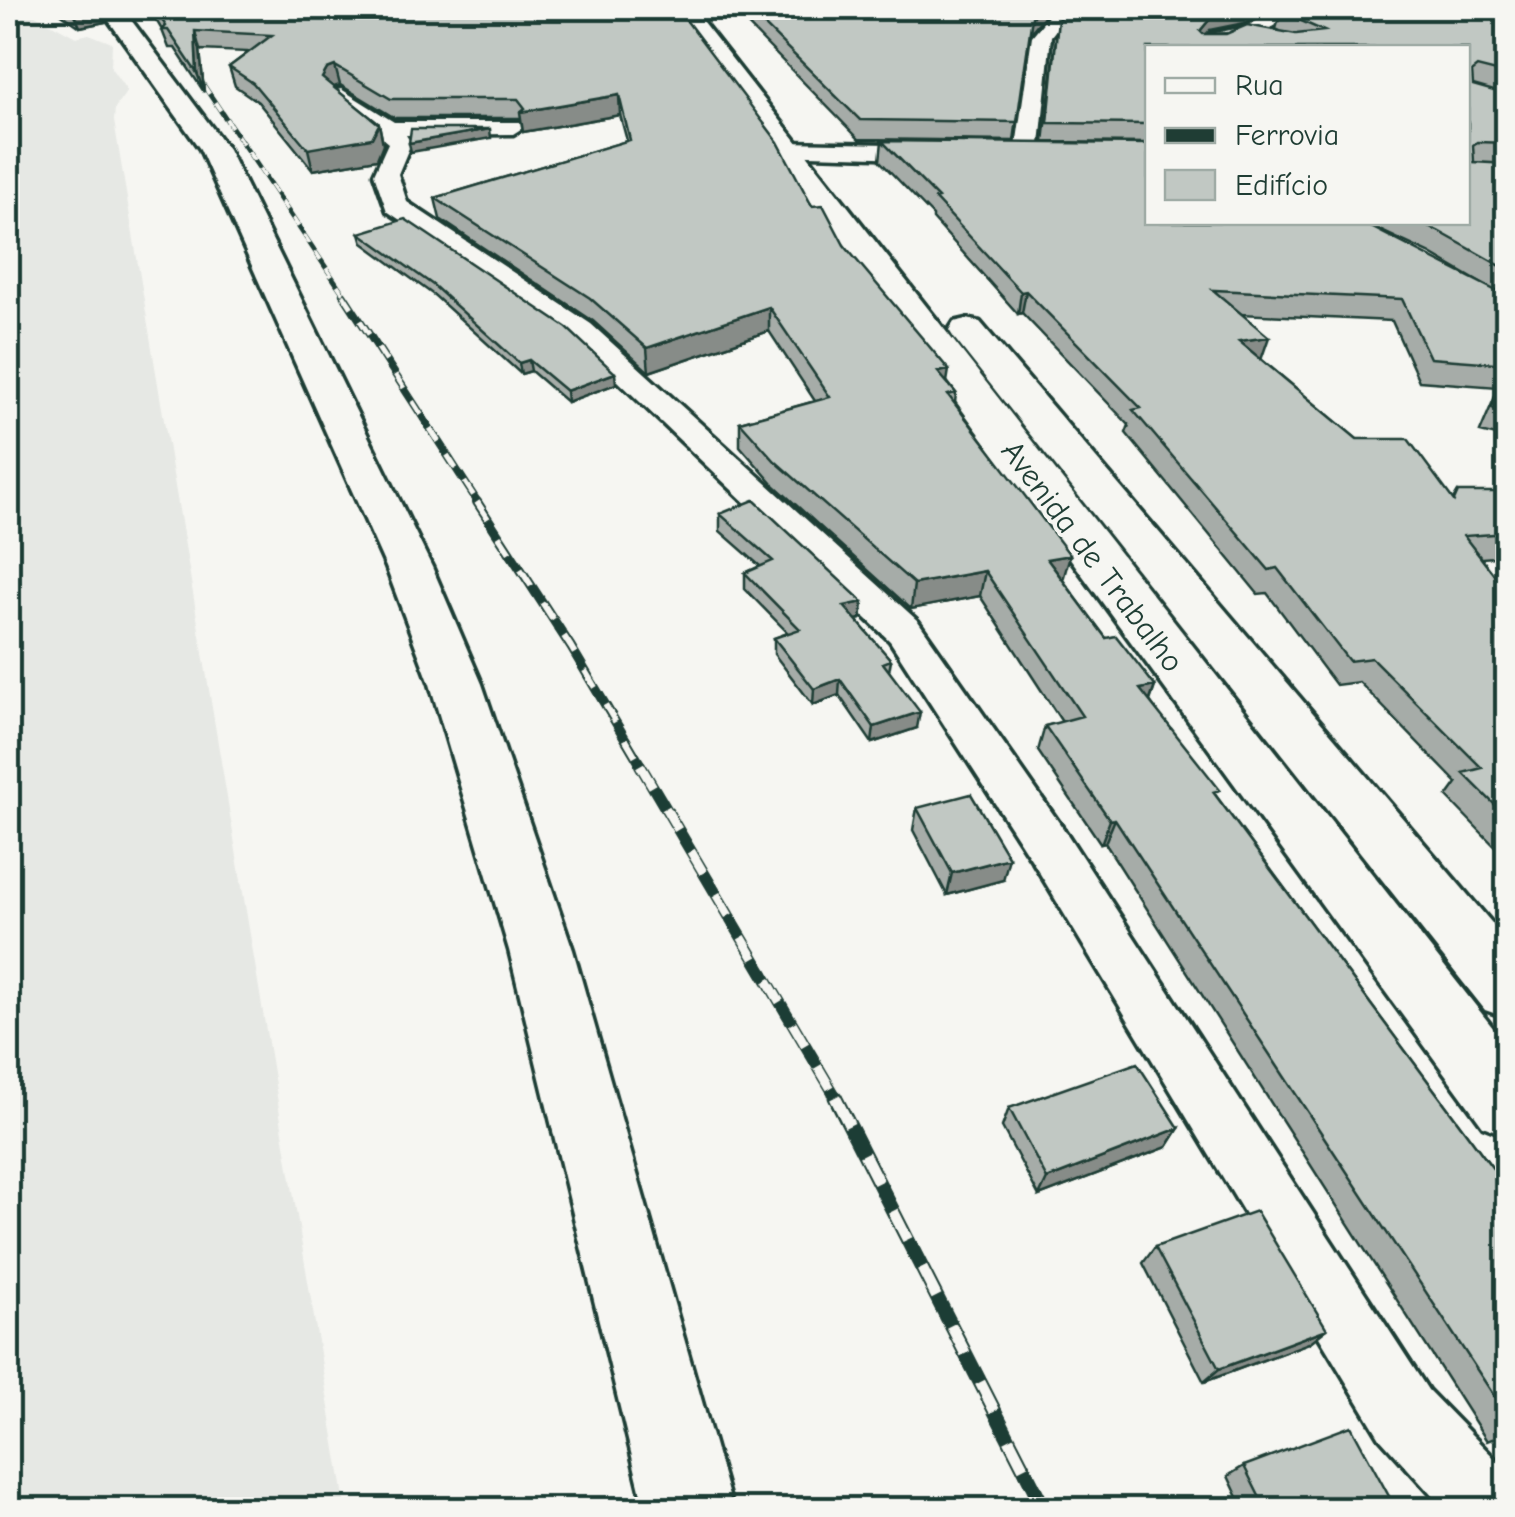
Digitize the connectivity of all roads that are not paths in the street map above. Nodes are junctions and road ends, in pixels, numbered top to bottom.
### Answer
1 (111, 8) edge
2 (681, 8) edge
3 (709, 8) edge
4 (1064, 8) edge
5 (1296, 8) edge
6 (1250, 30) junction
7 (1285, 40) edge
8 (1211, 45) edge
9 (341, 96) edge
10 (513, 127) edge
11 (389, 129) junction
12 (804, 149) junction
13 (971, 152) edge
14 (1027, 154) edge
15 (890, 261) junction
16 (1147, 553) junction
17 (1097, 560) junction
18 (1508, 990) edge
19 (1508, 1103) edge
20 (689, 1510) edge
21 (1494, 1510) edge

1 - 20 main road
2 - 12 main road, Avenida de Trabalho
3 - 12 main road, Avenida de Trabalho
4 - 14 street
5 - 6 street
6 - 7 street
6 - 8 street
9 - 11 street
10 - 11 street
11 - 21 street
12 - 13 street
12 - 15 main road, Avenida de Trabalho
15 - 16 main road, Avenida de Trabalho
15 - 17 main road, Avenida de Trabalho
16 - 17 main road
16 - 18 main road, Avenida de Trabalho
17 - 19 main road, Avenida de Trabalho

